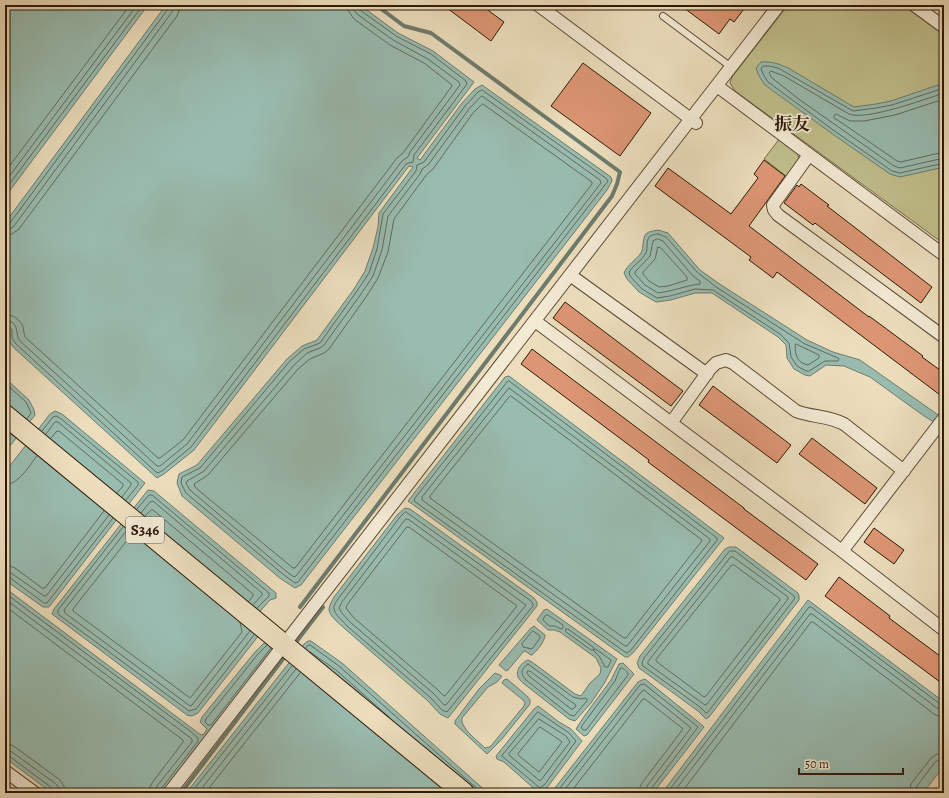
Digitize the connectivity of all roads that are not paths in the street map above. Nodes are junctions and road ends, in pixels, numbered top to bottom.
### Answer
1 (538, 5) edge
2 (779, 5) edge
3 (914, 5) edge
4 (663, 16) dead end
5 (944, 27) edge
6 (731, 67) junction
7 (717, 86) junction
8 (693, 121) junction
9 (810, 155) junction
10 (944, 255) edge
11 (570, 275) junction
12 (535, 321) junction
13 (944, 338) edge
14 (706, 374) junction
15 (5, 415) edge
16 (944, 418) edge
17 (671, 423) junction
18 (904, 471) junction
19 (842, 551) junction
20 (944, 630) edge
21 (288, 648) junction
22 (5, 771) edge
23 (35, 793) edge
24 (169, 793) edge
25 (464, 793) edge

1 - 8 street
2 - 6 street
3 - 5 street
4 - 6 lane
6 - 7 street
7 - 8 street
7 - 9 street
8 - 11 street
9 - 10 street
9 - 13 street
11 - 12 street
11 - 14 street
12 - 17 street
12 - 21 street
14 - 17 street
14 - 18 street
15 - 21 main road, S346
16 - 18 street
17 - 19 street
18 - 19 street
19 - 20 street
21 - 24 street
21 - 25 main road, S346
22 - 23 street

